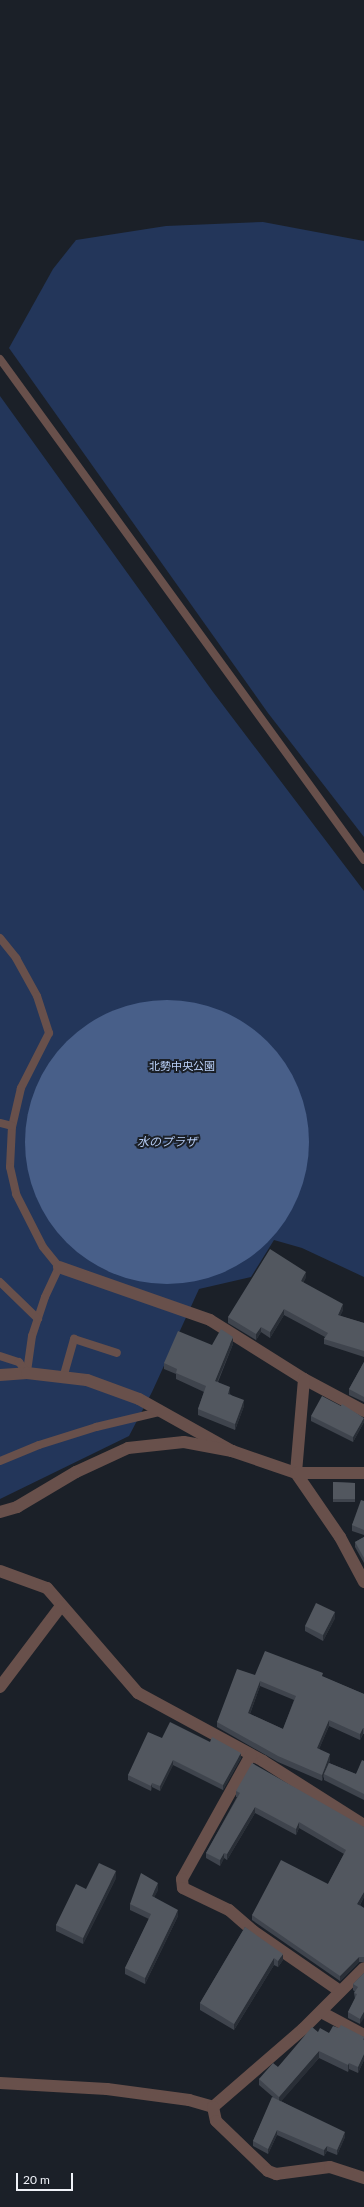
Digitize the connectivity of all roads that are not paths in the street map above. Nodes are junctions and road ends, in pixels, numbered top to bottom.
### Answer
1 (0, 358) edge
2 (364, 860) edge
3 (0, 938) edge
4 (0, 1123) edge
5 (12, 1126) junction
6 (59, 1267) junction
7 (0, 1282) edge
8 (38, 1319) junction
9 (117, 1353) dead end
10 (0, 1356) edge
11 (27, 1373) junction
12 (0, 1374) edge
13 (63, 1378) junction
14 (304, 1379) junction
15 (162, 1411) junction
16 (364, 1411) edge
17 (232, 1451) junction
18 (0, 1462) edge
19 (296, 1473) junction
20 (364, 1473) edge
21 (0, 1512) edge
22 (0, 1571) edge
23 (364, 1582) edge
24 (61, 1606) junction
25 (0, 1688) edge
26 (251, 1755) junction
27 (364, 1825) edge
28 (364, 1968) edge
29 (340, 1991) junction
30 (321, 2012) junction
31 (364, 2035) edge
32 (0, 2083) edge
33 (213, 2107) junction
34 (364, 2178) edge

1 - 2 lane
3 - 5 lane
4 - 5 lane
5 - 6 lane
6 - 8 lane
6 - 14 street
7 - 8 lane
8 - 11 lane
9 - 13 lane
10 - 11 lane
11 - 12 street
11 - 13 street
13 - 15 street
14 - 16 street
14 - 19 street
15 - 17 street
15 - 18 lane
17 - 19 street
17 - 21 street
19 - 20 street
19 - 23 street
22 - 24 street
24 - 25 street
24 - 26 street
26 - 27 street
26 - 29 street
28 - 29 street
29 - 30 street
30 - 31 street
30 - 33 street
32 - 33 street
33 - 34 street

